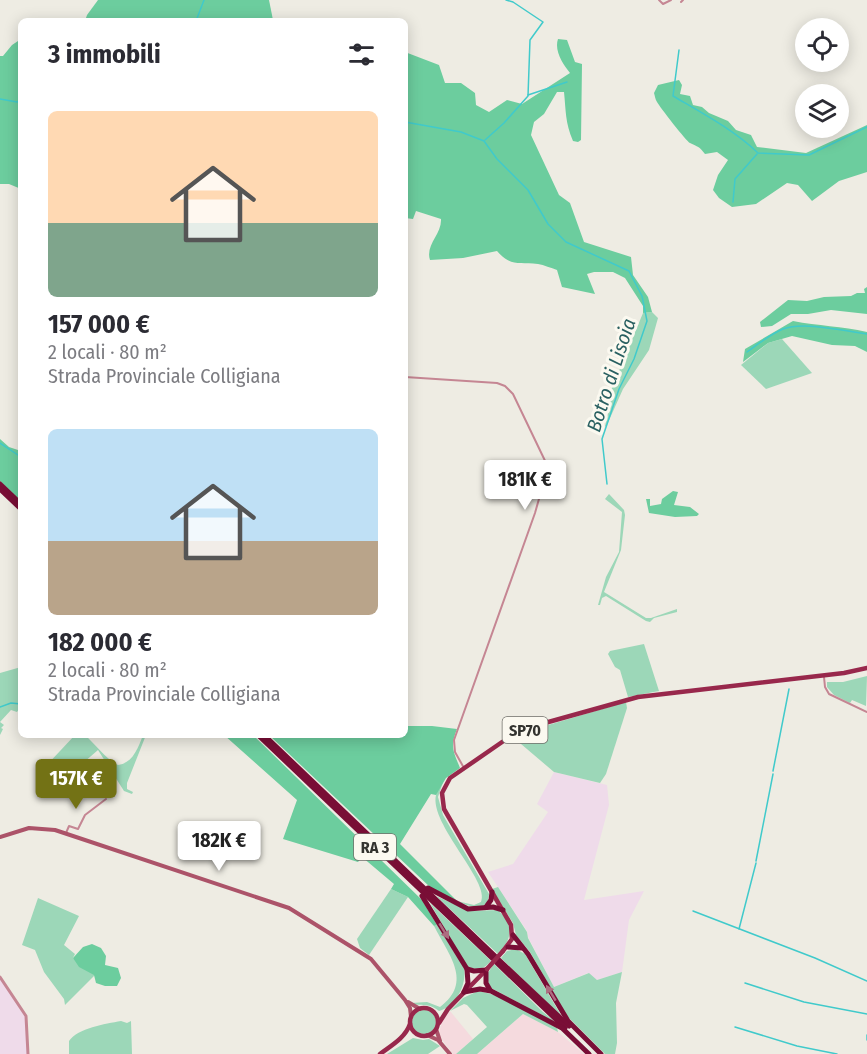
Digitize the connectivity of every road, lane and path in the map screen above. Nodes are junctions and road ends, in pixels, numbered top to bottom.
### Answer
1 (659, 0) edge
2 (671, 0) edge
3 (408, 377) edge
4 (0, 484) edge
5 (0, 489) edge
6 (18, 501) edge
7 (18, 506) edge
8 (867, 668) edge
9 (824, 676) junction
10 (867, 712) edge
11 (261, 738) edge
12 (267, 738) edge
13 (464, 768) junction
14 (106, 798) dead end
15 (66, 833) junction
16 (0, 837) edge
17 (384, 852) junction
18 (492, 892) junction
19 (484, 908) junction
20 (502, 910) junction
21 (513, 935) junction
22 (505, 949) junction
23 (526, 951) junction
24 (496, 959) junction
25 (467, 969) junction
26 (486, 969) junction
27 (0, 977) edge
28 (491, 991) junction
29 (464, 992) junction
30 (405, 1000) junction
31 (420, 1009) junction
32 (448, 1009) junction
33 (435, 1013) junction
34 (411, 1017) junction
35 (410, 1024) junction
36 (437, 1027) junction
37 (417, 1034) junction
38 (428, 1035) junction
39 (401, 1038) junction
40 (442, 1044) junction
41 (28, 1054) edge
42 (380, 1054) edge
43 (450, 1054) edge
44 (591, 1054) edge
45 (600, 1054) edge

1 - 2 street
3 - 13 street
4 - 6 highway
5 - 7 highway
8 - 9 main road, SP70
9 - 10 street
9 - 13 main road, SP70
11 - 17 highway, RA 3
12 - 17 highway, RA 3
13 - 18 main road, SP70
14 - 15 street
15 - 16 main road
15 - 30 main road
17 - 19 highway
17 - 24 highway, RA 3
17 -> 25 highway
18 - 19 highway
18 - 20 main road, SP70
19 - 20 highway
20 - 21 main road, SP70
21 - 22 main road
21 - 23 highway
22 - 23 highway
22 - 26 main road, bridge
45 -> 23 highway
24 - 44 highway, RA 3
24 - 45 highway, RA 3
25 - 26 highway
25 - 29 highway
26 - 28 highway
26 - 29 main road
27 - 41 street
28 - 29 highway
28 - 44 highway
29 - 32 main road
30 - 31 main road
30 - 34 main road
31 - 33 main road
31 - 34 main road
32 - 33 main road
32 - 36 main road
33 - 36 main road
34 - 35 main road
35 - 37 main road
35 - 39 main road
36 - 38 main road
36 - 40 main road
37 - 38 main road
37 - 39 main road
38 - 40 main road
39 - 42 main road
40 - 43 main road

